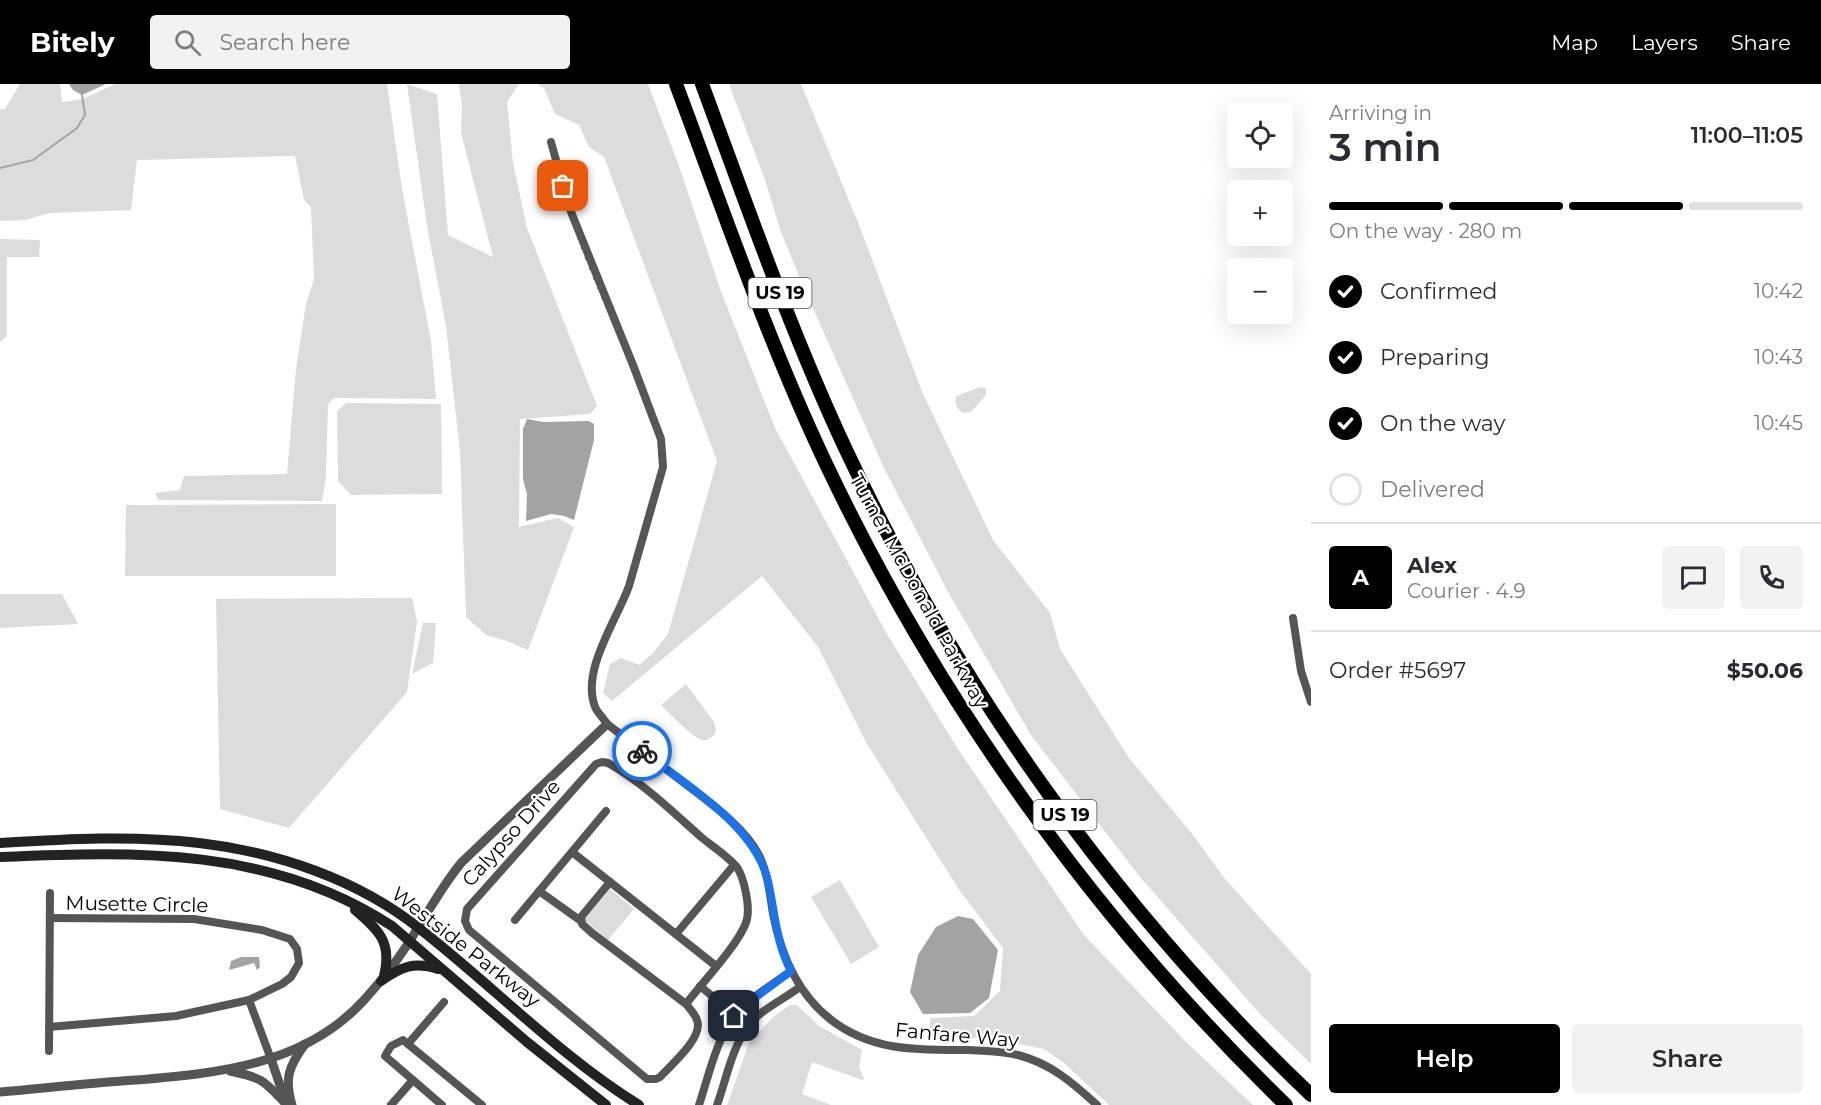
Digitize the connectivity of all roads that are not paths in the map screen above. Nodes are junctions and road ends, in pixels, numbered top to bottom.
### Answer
1 (676, 84) edge
2 (702, 84) edge
3 (551, 142) dead end
4 (1293, 618) dead end
5 (1311, 702) edge
6 (607, 724) junction
7 (606, 811) dead end
8 (0, 843) edge
9 (572, 852) junction
10 (0, 857) edge
11 (734, 865) junction
12 (610, 882) junction
13 (539, 891) junction
14 (50, 893) dead end
15 (336, 896) junction
16 (50, 918) junction
17 (515, 920) dead end
18 (581, 921) junction
19 (418, 927) junction
20 (676, 934) junction
21 (408, 942) junction
22 (716, 966) junction
23 (442, 971) junction
24 (791, 971) junction
25 (382, 979) junction
26 (700, 986) junction
27 (800, 987) junction
28 (249, 1000) junction
29 (444, 1002) dead end
30 (686, 1004) junction
31 (734, 1016) junction
32 (748, 1026) junction
33 (49, 1027) junction
34 (307, 1042) junction
35 (408, 1044) junction
36 (49, 1051) dead end
37 (272, 1059) junction
38 (225, 1070) junction
39 (413, 1080) junction
40 (0, 1092) edge
41 (1311, 1095) edge
42 (287, 1105) edge
43 (292, 1105) edge
44 (391, 1105) edge
45 (442, 1105) edge
46 (482, 1105) edge
47 (606, 1105) edge
48 (639, 1105) edge
49 (699, 1105) edge
50 (717, 1105) edge
51 (1097, 1105) edge
52 (1286, 1105) edge

1 - 52 highway, Turner McDonald Parkway / US 19
2 - 41 highway, Turner McDonald Parkway / US 19
3 - 6 street
4 - 5 street
6 - 19 street
6 - 24 street, Fanfare Way
7 - 9 street
8 - 19 main road, Westside Parkway
9 - 12 street
9 - 13 street
10 - 15 main road, Westside Parkway
11 - 20 street
11 - 22 street, Calypso Drive
11 - 30 street, Calypso Drive
12 - 18 street
12 - 20 street
13 - 17 street
13 - 18 street
14 - 16 street, Musette Circle
15 - 21 main road, Westside Parkway
15 - 25 main road
16 - 28 street, Musette Circle
16 - 33 street, Musette Circle
18 - 30 street
19 - 21 street
19 - 48 main road, Westside Parkway
20 - 22 street
21 - 23 main road, Westside Parkway
21 - 25 street
22 - 26 street, Calypso Drive
23 - 25 main road
23 - 47 main road, Westside Parkway
24 - 27 street, Fanfare Way
24 - 31 street
25 - 34 street
26 - 30 street, Calypso Drive
26 - 31 street
27 - 32 street
27 - 51 street, Fanfare Way
28 - 33 street, Musette Circle
28 - 37 street
29 - 35 street
31 - 32 street
31 - 49 street
32 - 50 street
33 - 36 street, Musette Circle
34 - 37 street
34 - 43 street
35 - 39 street
35 - 46 street
37 - 38 street
37 - 42 street
38 - 40 street
38 - 42 street
39 - 44 street
39 - 45 street

